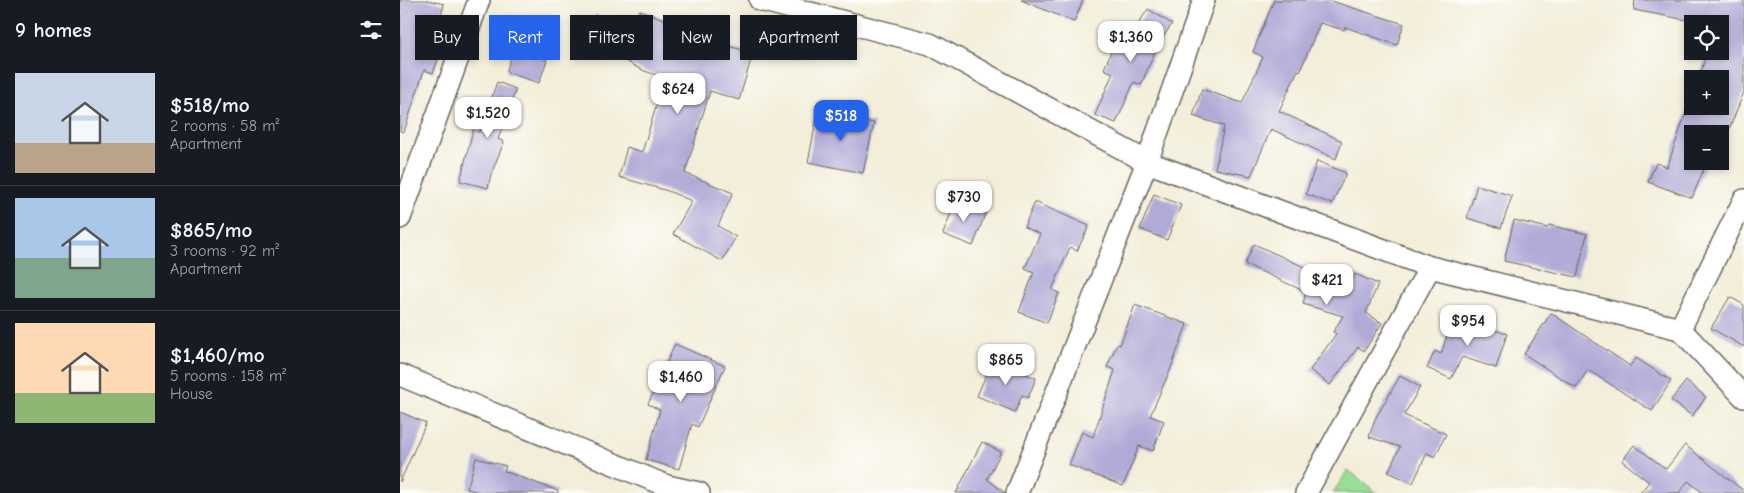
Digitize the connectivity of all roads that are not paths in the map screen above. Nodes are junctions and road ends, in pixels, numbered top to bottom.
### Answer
1 (479, 0) edge
2 (760, 0) edge
3 (1204, 0) edge
4 (1147, 162) junction
5 (1744, 200) edge
6 (400, 218) edge
7 (1430, 267) junction
8 (1680, 329) junction
9 (400, 375) edge
10 (1744, 396) edge
11 (699, 493) edge
12 (1017, 493) edge
13 (1306, 493) edge

1 - 6 street
2 - 4 street
3 - 4 street
4 - 7 street
4 - 12 street
5 - 8 street
7 - 8 street
7 - 13 street
8 - 10 street
9 - 11 street

